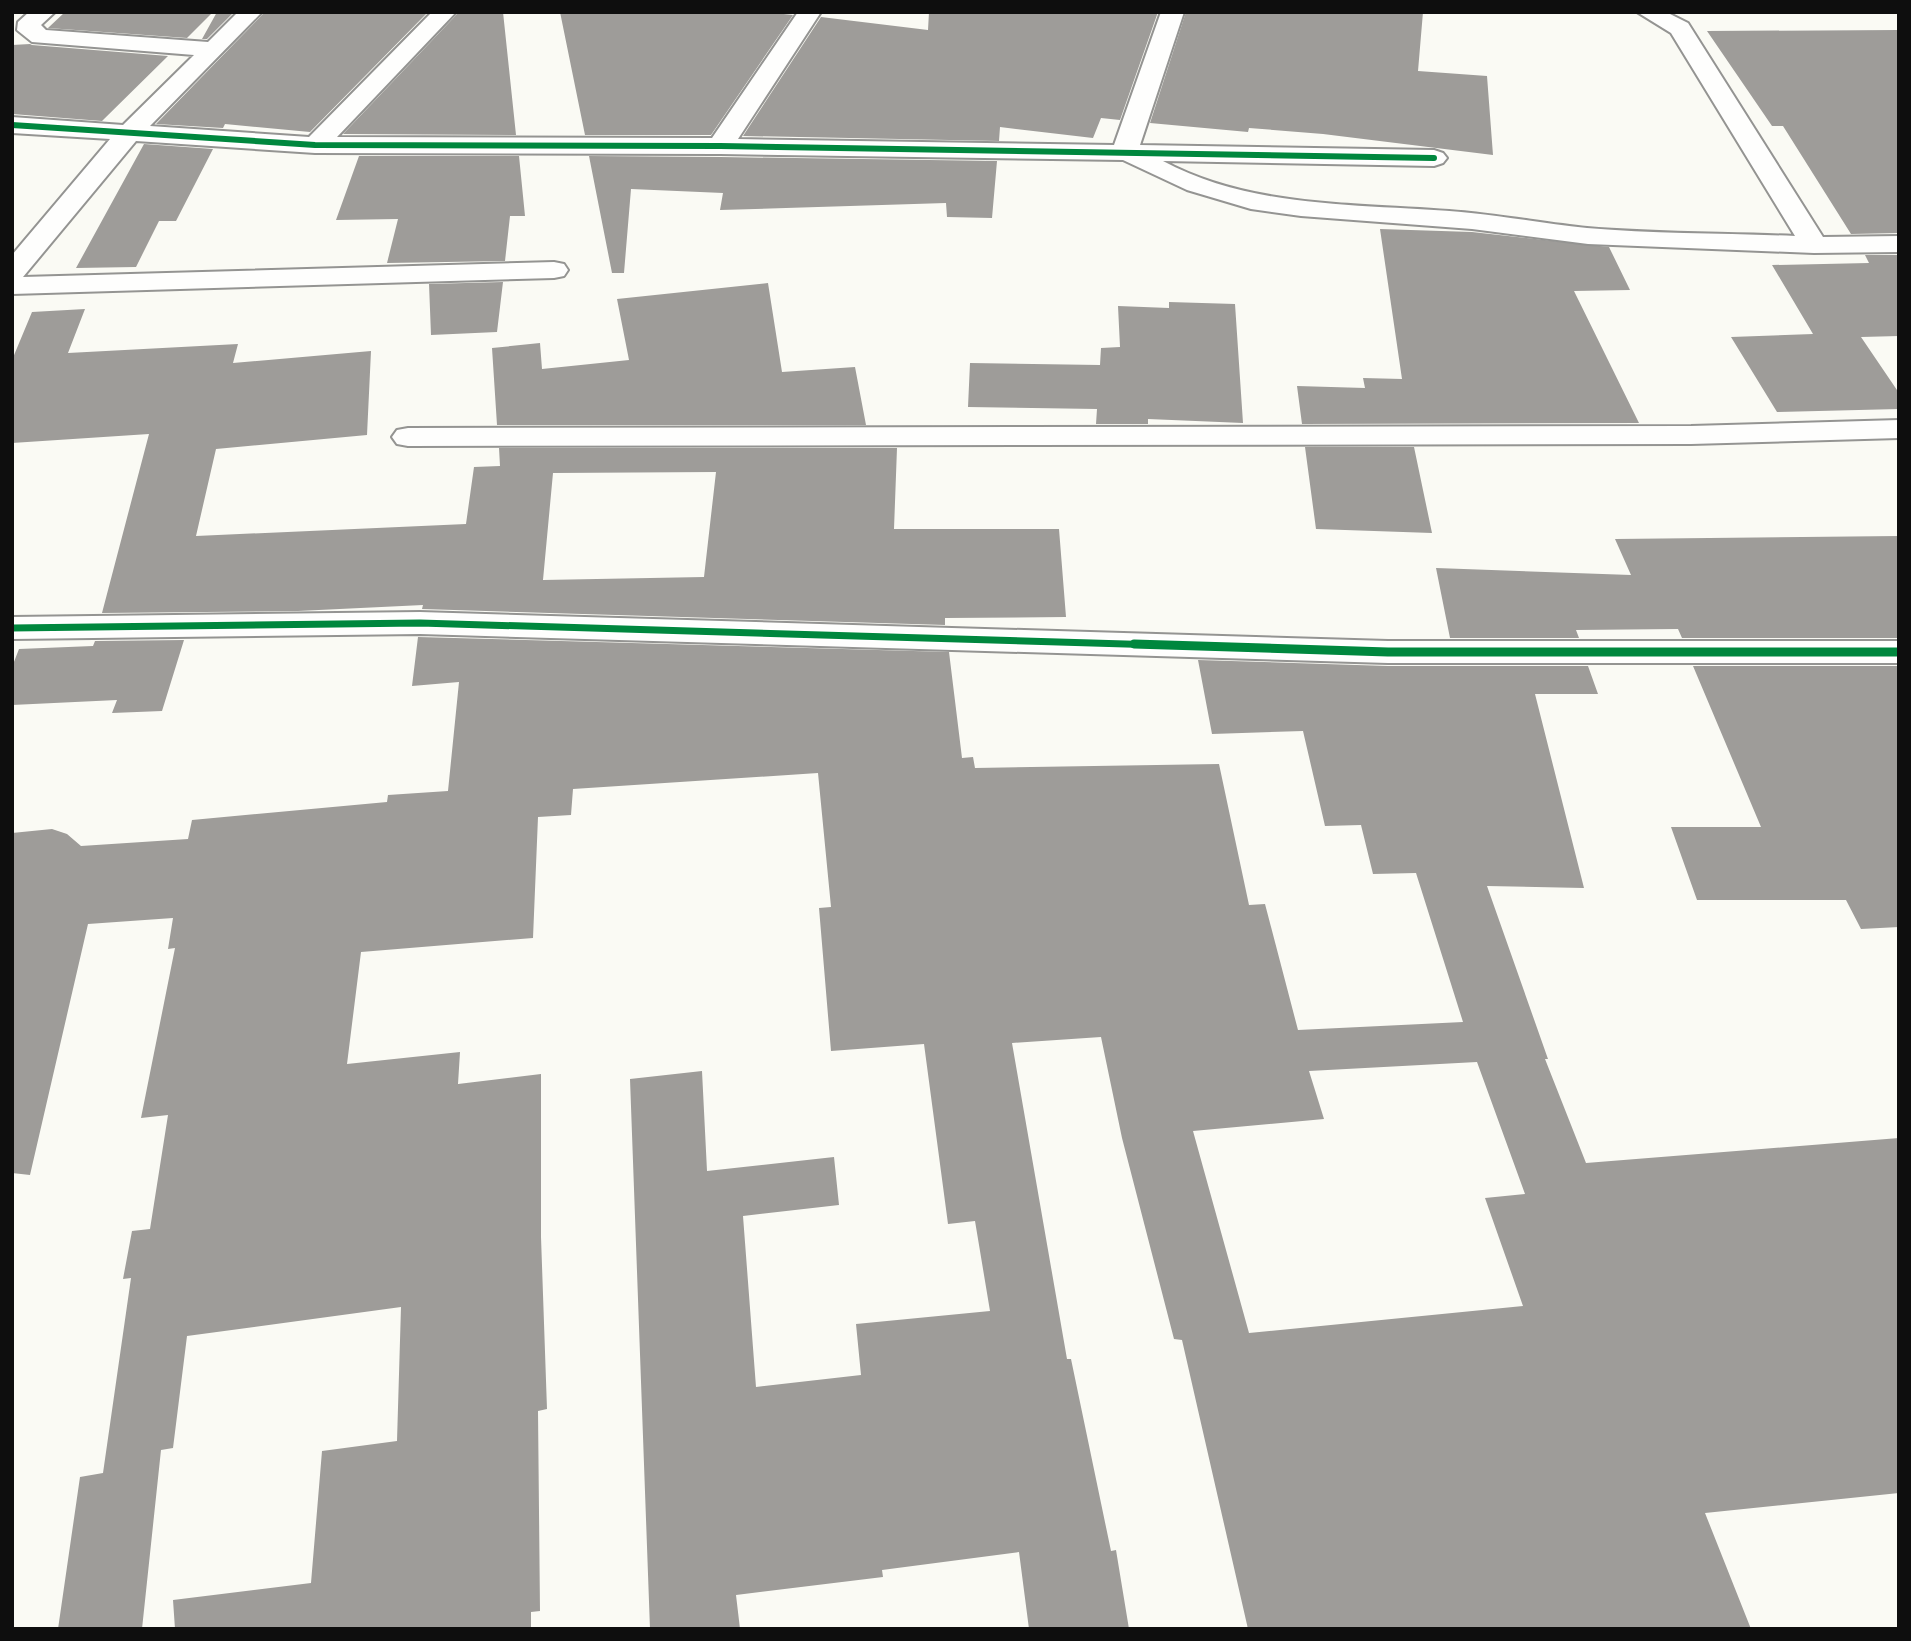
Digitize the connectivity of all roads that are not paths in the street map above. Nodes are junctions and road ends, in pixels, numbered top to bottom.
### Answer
1 (44, 12) edge
2 (251, 12) edge
3 (445, 12) edge
4 (810, 12) edge
5 (1173, 12) edge
6 (1648, 12) edge
7 (211, 49) junction
8 (12, 125) edge
9 (128, 134) junction
10 (315, 145) junction
11 (720, 146) junction
12 (1125, 151) junction
13 (1434, 158) dead end
14 (1899, 244) edge
15 (1814, 245) junction
16 (554, 270) dead end
17 (12, 273) edge
18 (12, 286) edge
19 (1899, 429) edge
20 (408, 437) dead end
21 (12, 628) edge
22 (1899, 652) edge

1 - 7 street
2 - 7 street
3 - 10 street
4 - 11 street
5 - 12 street
6 - 15 street
7 - 9 street
8 - 9 street
9 - 10 street
9 - 17 street
10 - 11 street
11 - 12 street
12 - 13 street
12 - 15 street
14 - 15 street
16 - 18 street
19 - 20 street
21 - 22 street

